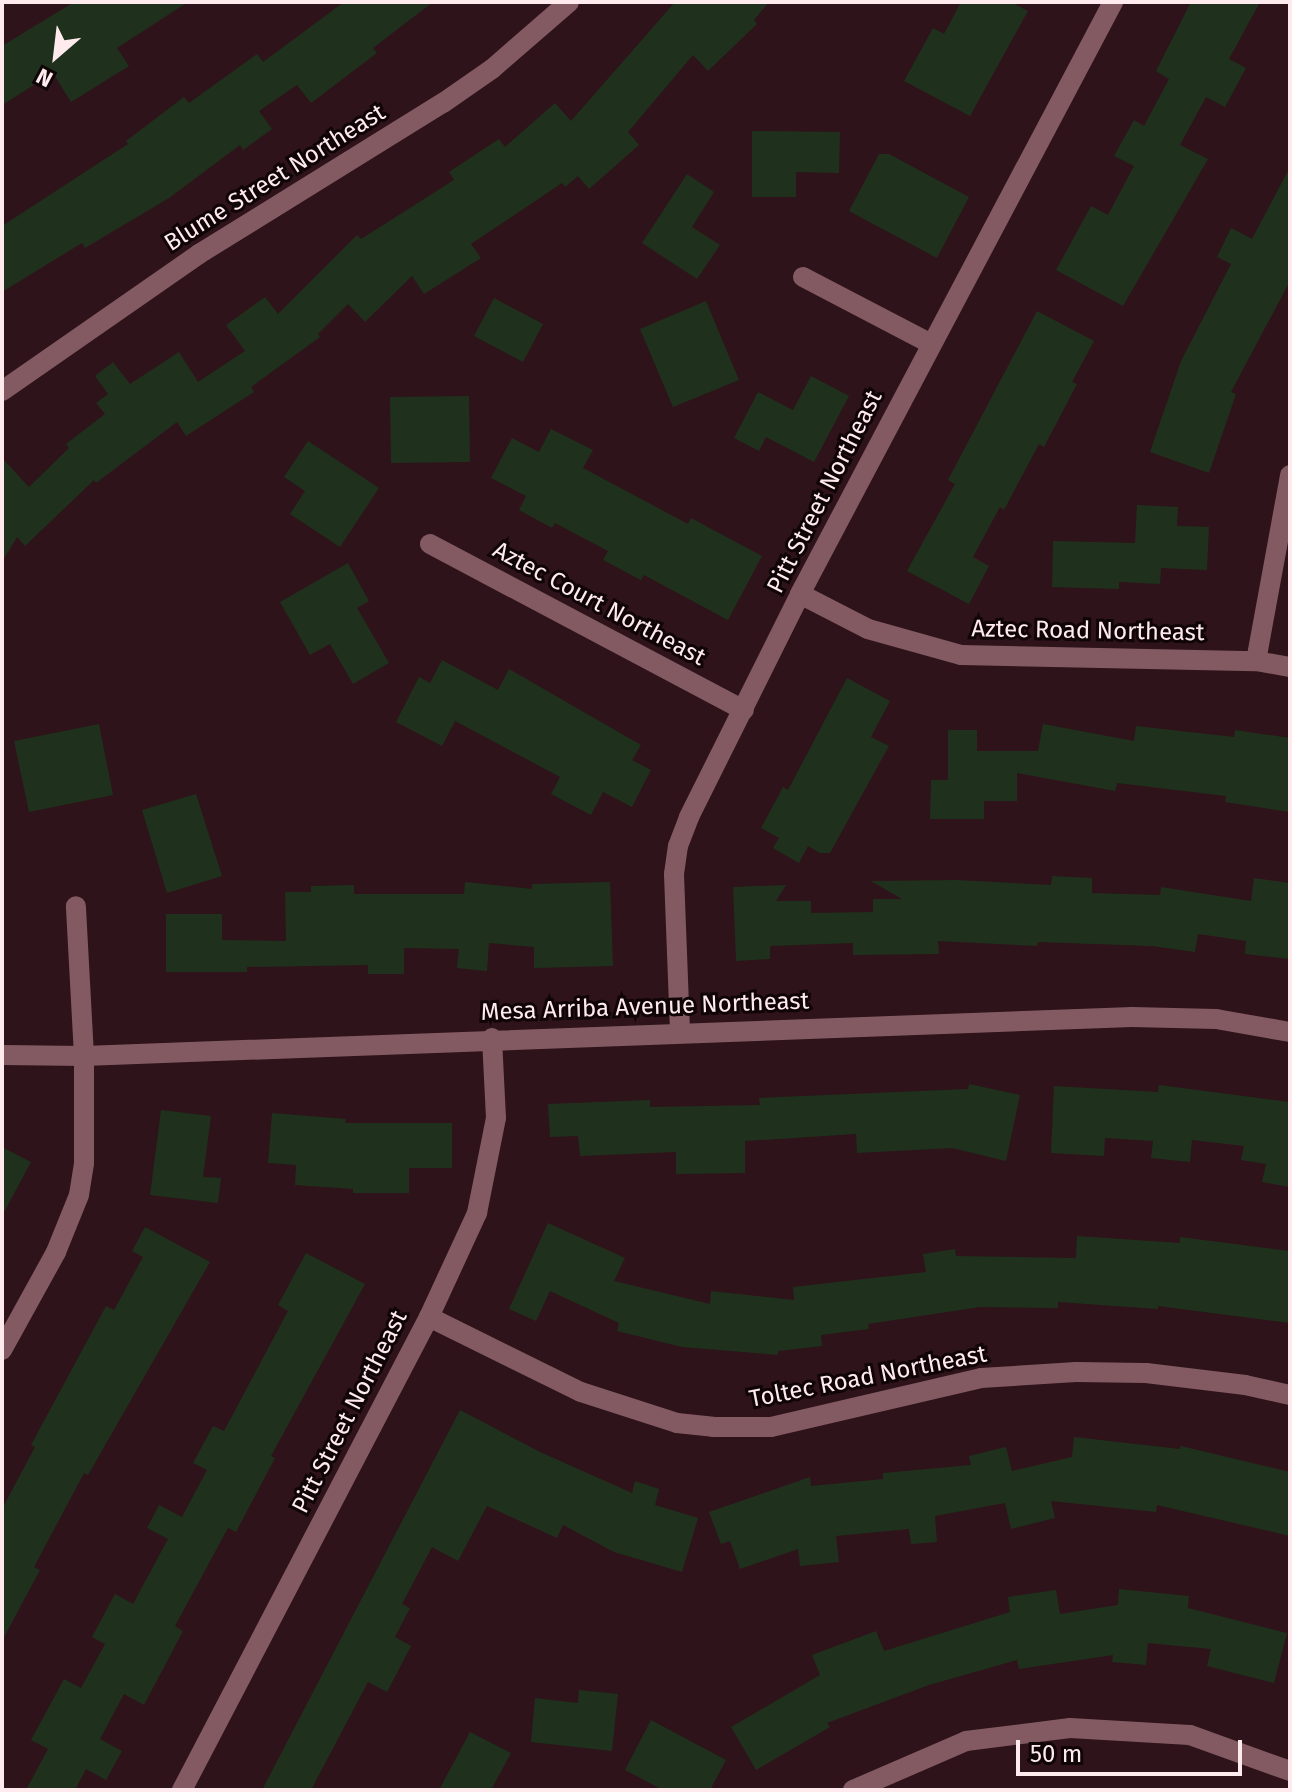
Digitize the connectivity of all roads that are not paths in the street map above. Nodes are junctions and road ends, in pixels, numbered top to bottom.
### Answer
1 (569, 2) edge
2 (1113, 2) edge
3 (803, 277) dead end
4 (931, 344) junction
5 (2, 391) edge
6 (1290, 475) edge
7 (430, 544) dead end
8 (800, 594) junction
9 (1256, 661) junction
10 (1290, 667) edge
11 (744, 710) junction
12 (76, 906) dead end
13 (680, 1031) junction
14 (1290, 1032) edge
15 (492, 1038) junction
16 (2, 1055) edge
17 (84, 1056) junction
18 (429, 1317) junction
19 (2, 1350) edge
20 (1290, 1395) edge
21 (1290, 1771) edge
22 (182, 1790) edge
23 (853, 1790) edge

1 - 5 street, Blume Street Northeast
2 - 4 street, Pitt Street Northeast
3 - 4 street
4 - 8 street, Pitt Street Northeast
6 - 9 street
7 - 11 street, Aztec Court Northeast
8 - 9 street, Aztec Road Northeast
8 - 11 street, Pitt Street Northeast
9 - 10 street, Aztec Road Northeast
11 - 13 street, Pitt Street Northeast
12 - 17 street
13 - 14 street, Mesa Arriba Avenue Northeast
13 - 15 street, Mesa Arriba Avenue Northeast
15 - 17 street, Mesa Arriba Avenue Northeast
15 - 18 street, Pitt Street Northeast
16 - 17 street, Mesa Arriba Avenue Northeast
17 - 19 street
18 - 20 street, Toltec Road Northeast
18 - 22 street, Pitt Street Northeast
21 - 23 street

